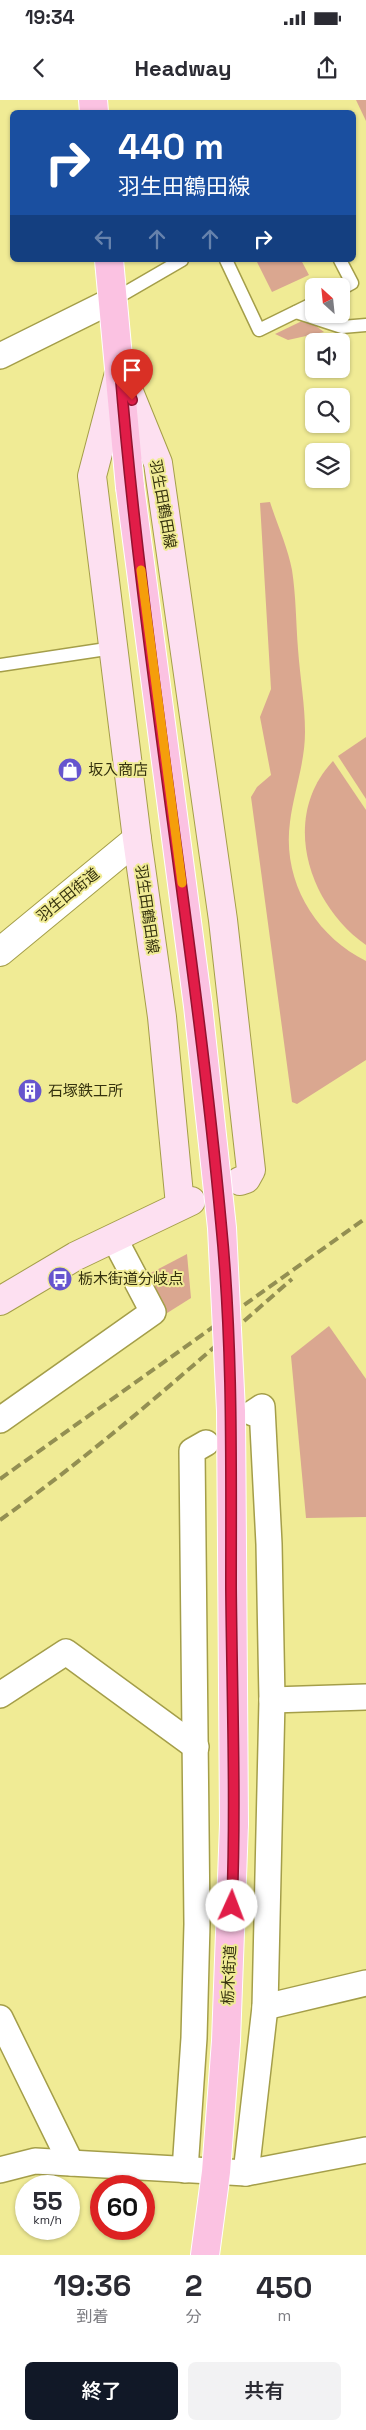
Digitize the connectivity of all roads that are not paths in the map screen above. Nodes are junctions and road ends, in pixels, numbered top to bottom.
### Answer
1 (109, 262) edge
2 (179, 262) edge
3 (227, 262) edge
4 (341, 262) edge
5 (349, 278) edge
6 (113, 300) junction
7 (305, 308) edge
8 (296, 312) junction
9 (366, 324) edge
10 (0, 356) edge
11 (120, 369) junction
12 (113, 648) junction
13 (0, 664) edge
14 (137, 838) junction
15 (0, 952) edge
16 (240, 1181) dead end
17 (114, 1238) junction
18 (0, 1301) edge
19 (253, 1413) dead end
20 (0, 1420) edge
21 (206, 1442) dead end
22 (0, 1694) edge
23 (366, 1696) edge
24 (272, 1700) junction
25 (196, 1747) junction
26 (366, 1983) edge
27 (265, 2007) junction
28 (0, 2018) edge
29 (366, 2150) edge
30 (71, 2163) junction
31 (0, 2170) edge
32 (185, 2170) junction
33 (216, 2172) junction
34 (246, 2173) junction
35 (205, 2255) edge

1 - 6 main road, 栃木街道
2 - 6 lane
3 - 8 lane
4 - 5 lane
6 - 10 street
6 - 11 main road, 栃木街道
7 - 8 lane
8 - 9 lane
11 - 12 main road, 羽生田鶴田線
11 - 16 main road, 羽生田鶴田線
11 - 33 main road, 栃木街道, bridge
12 - 13 lane
12 - 14 main road, 羽生田鶴田線
14 - 15 street, 羽生田街道
14 - 17 main road, 羽生田鶴田線
17 - 18 main road, 羽生田鶴田線
17 - 20 street
19 - 24 street
21 - 25 street
22 - 25 street
23 - 24 street
24 - 27 street
25 - 32 street
26 - 27 street
27 - 34 street
28 - 30 street
29 - 34 street
30 - 31 street
30 - 32 street
32 - 33 street
33 - 34 street
33 - 35 main road, 栃木街道

